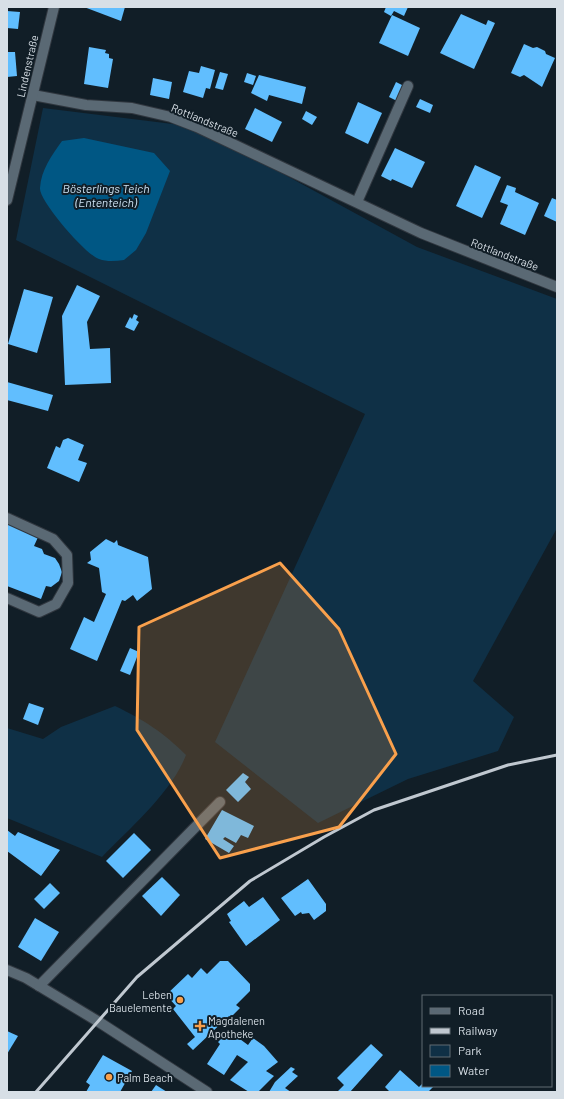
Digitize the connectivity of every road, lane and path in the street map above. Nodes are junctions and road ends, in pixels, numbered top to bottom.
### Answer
1 (54, 7) edge
2 (408, 86) dead end
3 (33, 95) junction
4 (7, 200) edge
5 (357, 202) junction
6 (557, 287) edge
7 (7, 518) edge
8 (7, 598) edge
9 (220, 802) dead end
10 (7, 970) edge
11 (39, 986) junction
12 (207, 1092) edge

1 - 3 street, Lindenstraße
2 - 5 street
3 - 4 street, Lindenstraße
3 - 5 street, Rottlandstraße
5 - 6 street, Rottlandstraße
7 - 8 street
9 - 11 street
10 - 11 street
11 - 12 street

